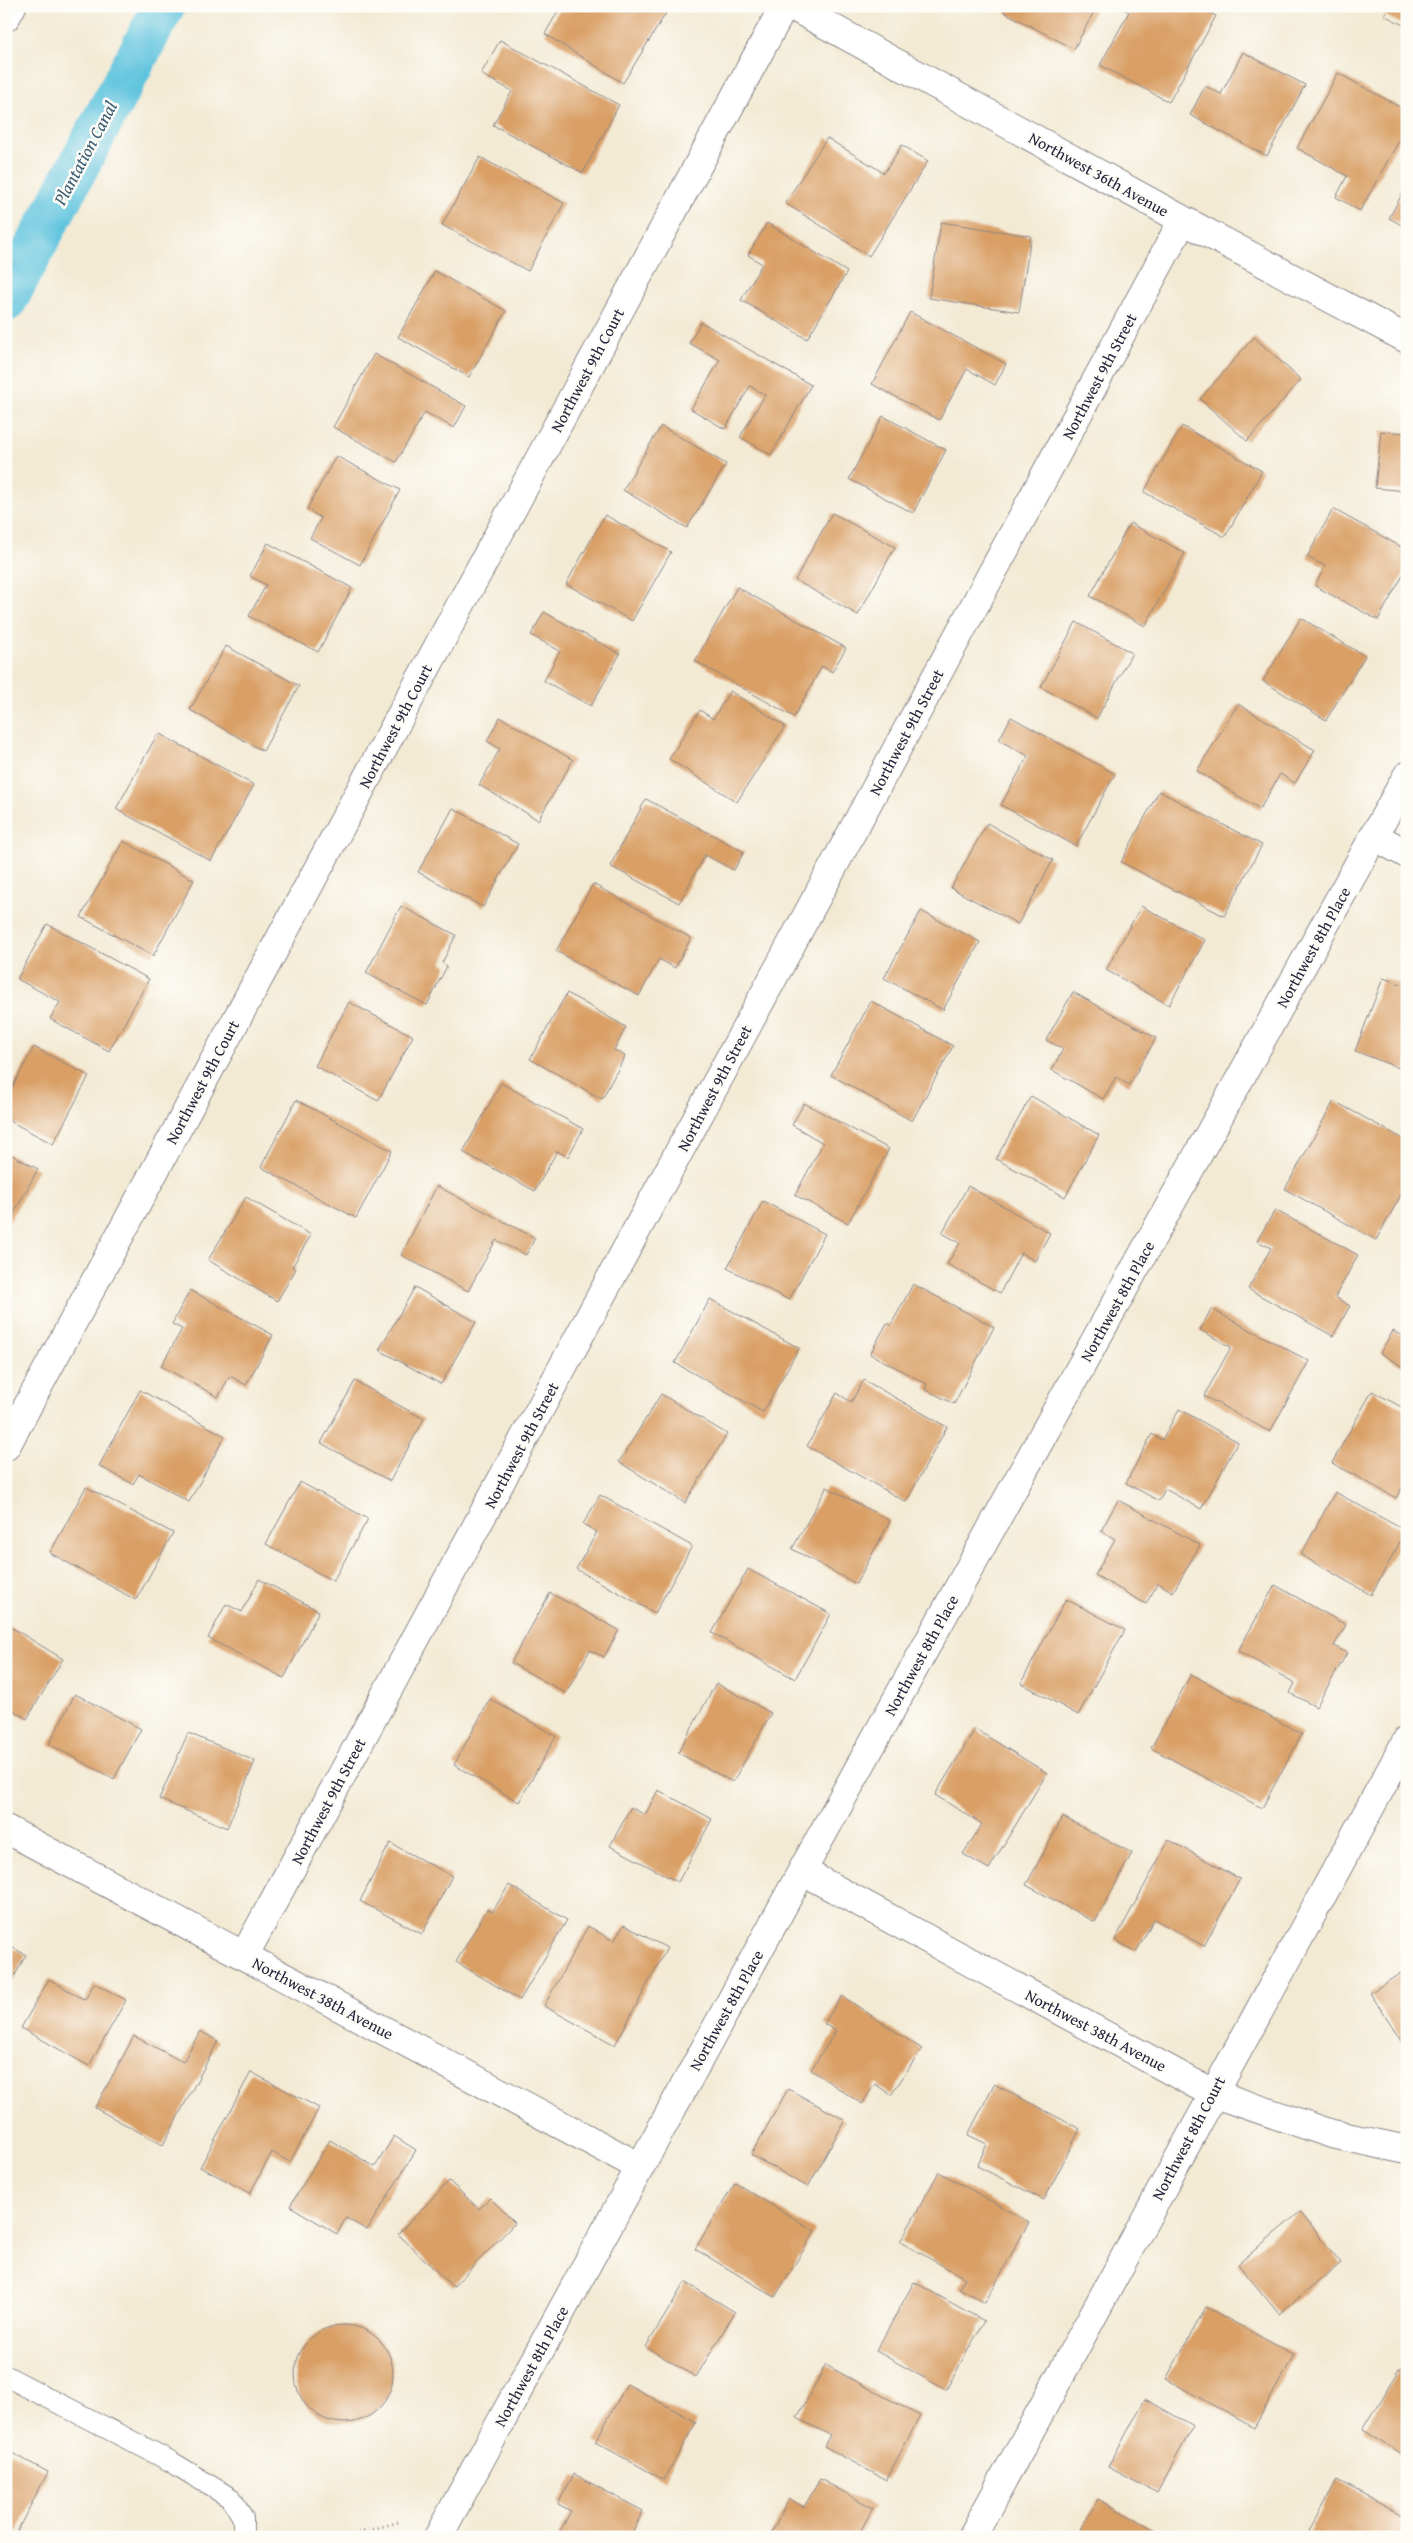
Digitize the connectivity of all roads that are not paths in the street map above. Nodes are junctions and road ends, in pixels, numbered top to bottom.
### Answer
1 (12, 6) edge
2 (784, 6) edge
3 (792, 6) edge
4 (6, 17) edge
5 (1183, 220) junction
6 (1407, 339) edge
7 (1407, 776) edge
8 (1374, 836) junction
9 (1407, 854) edge
10 (6, 1446) edge
11 (1407, 1740) edge
12 (6, 1829) edge
13 (802, 1871) junction
14 (244, 1956) junction
15 (1212, 2093) junction
16 (1407, 2150) edge
17 (640, 2167) junction
18 (6, 2376) edge
19 (243, 2537) edge
20 (438, 2537) edge
21 (972, 2537) edge

1 - 4 street
2 - 10 street, Northwest 9th Court
3 - 5 street, Northwest 36th Avenue
5 - 6 street, Northwest 36th Avenue
5 - 14 street, Northwest 9th Street
7 - 8 street, Northwest 8th Place
8 - 9 street
8 - 13 street, Northwest 8th Place
11 - 15 street, Northwest 8th Court
12 - 14 street, Northwest 38th Avenue
13 - 15 street, Northwest 38th Avenue
13 - 17 street, Northwest 8th Place
14 - 17 street, Northwest 38th Avenue
15 - 16 street, Northwest 38th Avenue
15 - 21 street, Northwest 8th Court
17 - 20 street, Northwest 8th Place
18 - 19 lane

